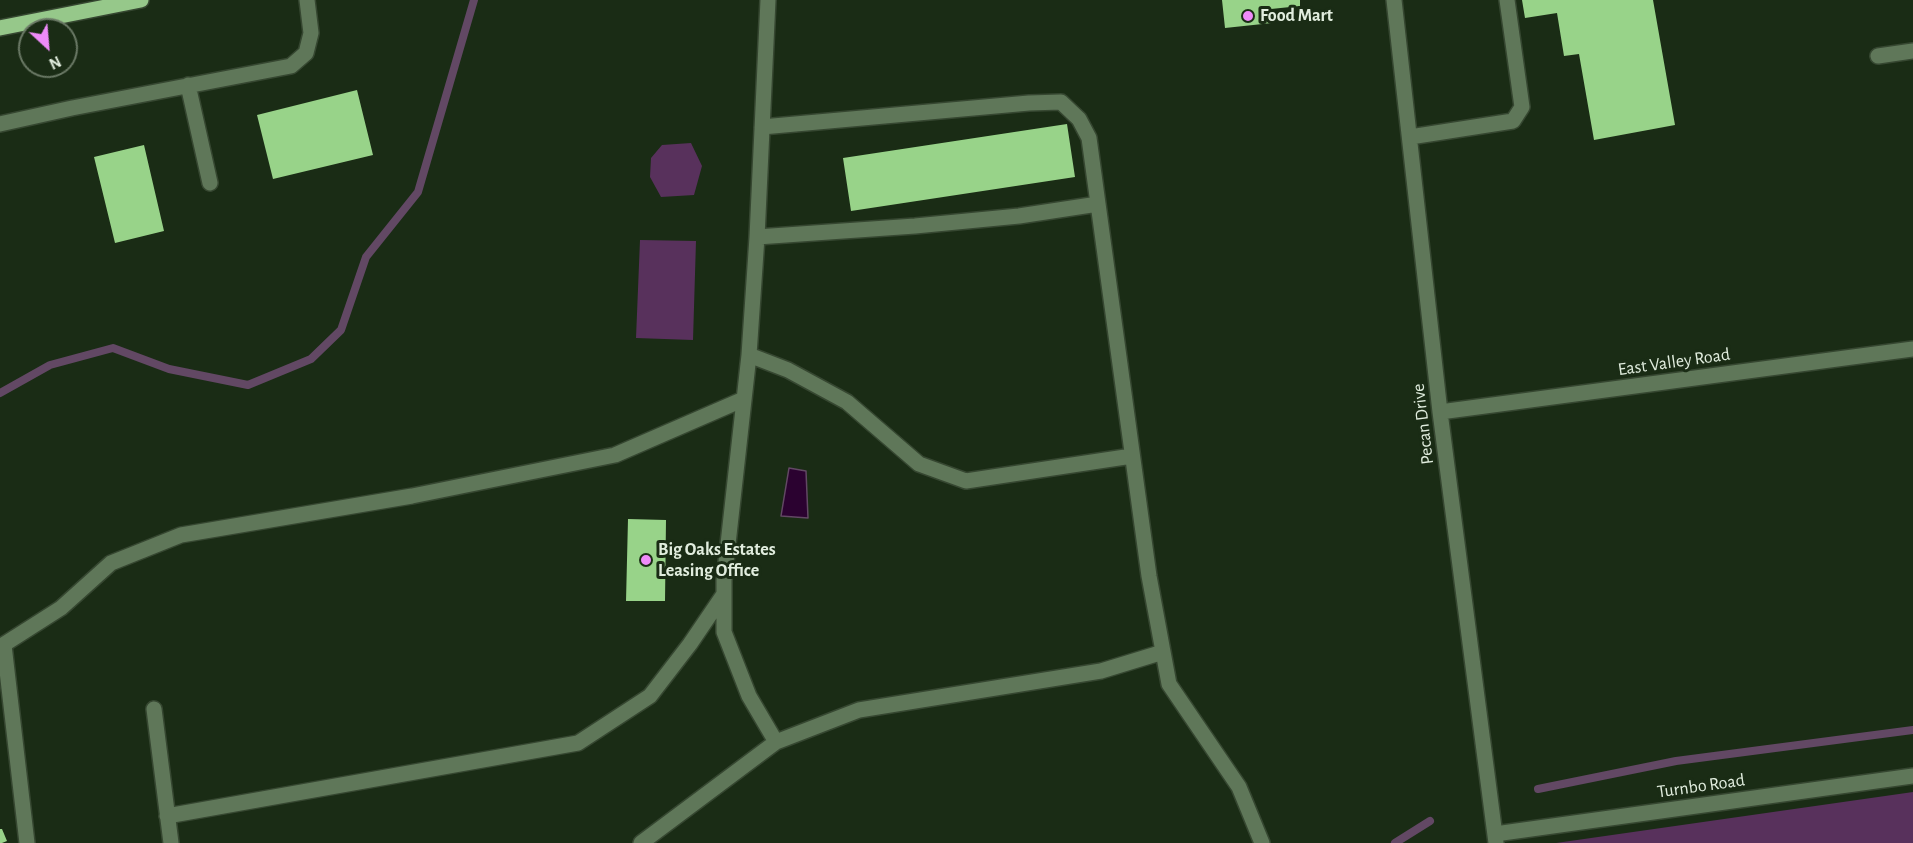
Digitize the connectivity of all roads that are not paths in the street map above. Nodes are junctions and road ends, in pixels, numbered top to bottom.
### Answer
1 (141, 0) edge
2 (307, 0) edge
3 (768, 0) edge
4 (1394, 0) edge
5 (1507, 0) edge
6 (0, 28) edge
7 (1913, 51) edge
8 (1878, 56) dead end
9 (188, 86) junction
10 (0, 124) edge
11 (762, 127) junction
12 (1410, 137) junction
13 (210, 183) dead end
14 (1098, 204) junction
15 (757, 237) junction
16 (1913, 349) edge
17 (749, 355) junction
18 (744, 399) junction
19 (1440, 412) junction
20 (1132, 456) junction
21 (724, 594) junction
22 (2, 646) edge
23 (1163, 652) junction
24 (154, 709) dead end
25 (776, 742) junction
26 (1913, 776) edge
27 (167, 816) junction
28 (1495, 839) edge
29 (27, 843) edge
30 (171, 843) edge
31 (641, 843) edge
32 (1262, 843) edge

1 - 6 main road
2 - 9 street
3 - 11 street
4 - 12 street, Pecan Drive
5 - 12 street
7 - 8 street
9 - 10 street
9 - 13 street
11 - 14 street
11 - 15 street
12 - 19 street, Pecan Drive
14 - 15 street
14 - 20 street
15 - 17 street
16 - 19 street, East Valley Road
17 - 18 street
17 - 20 street
18 - 21 street
18 - 22 street
19 - 28 street, Pecan Drive
20 - 23 street
21 - 25 street
21 - 27 street
22 - 29 street
23 - 25 street
23 - 32 street
24 - 27 street
25 - 31 street
26 - 28 street, Turnbo Road
27 - 30 street

